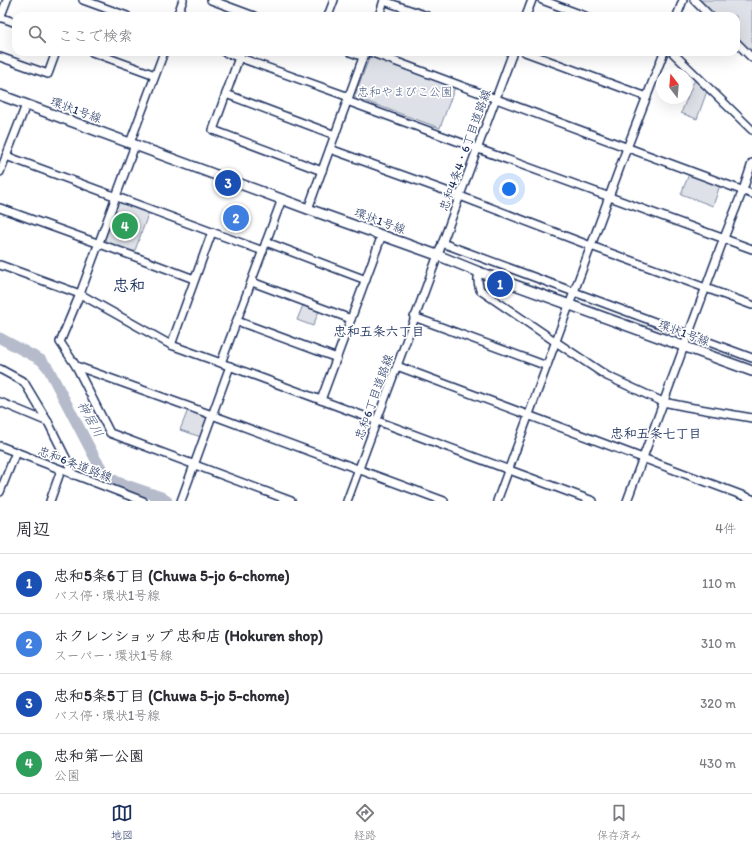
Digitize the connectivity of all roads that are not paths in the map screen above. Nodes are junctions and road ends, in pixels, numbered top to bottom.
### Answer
1 (7, 0) edge
2 (83, 0) edge
3 (183, 0) edge
4 (211, 0) edge
5 (334, 0) edge
6 (384, 0) edge
7 (532, 0) edge
8 (542, 0) edge
9 (683, 0) edge
10 (694, 0) edge
11 (116, 12) edge
12 (178, 12) edge
13 (243, 12) edge
14 (330, 12) edge
15 (380, 12) edge
16 (416, 12) edge
17 (528, 12) edge
18 (574, 12) edge
19 (678, 12) edge
20 (706, 12) edge
21 (0, 18) edge
22 (12, 22) edge
23 (740, 46) edge
24 (55, 56) edge
25 (102, 56) edge
26 (162, 56) edge
27 (240, 56) edge
28 (242, 56) edge
29 (363, 56) edge
30 (381, 56) edge
31 (511, 56) edge
32 (537, 56) edge
33 (662, 56) edge
34 (676, 56) edge
35 (0, 57) edge
36 (752, 58) edge
37 (155, 76) junction
38 (226, 94) junction
39 (0, 95) edge
40 (646, 97) junction
41 (348, 99) junction
42 (495, 99) junction
43 (26, 104) junction
44 (752, 130) edge
45 (335, 135) junction
46 (133, 144) junction
47 (478, 148) junction
48 (627, 148) junction
49 (330, 149) junction
50 (6, 156) junction
51 (752, 163) edge
52 (322, 171) junction
53 (0, 172) edge
54 (743, 190) junction
55 (752, 194) edge
56 (460, 196) junction
57 (116, 197) junction
58 (610, 197) junction
59 (282, 199) junction
60 (0, 208) edge
61 (308, 208) junction
62 (212, 232) junction
63 (382, 235) junction
64 (724, 238) junction
65 (266, 242) junction
66 (442, 243) junction
67 (99, 244) junction
68 (591, 246) junction
69 (752, 249) edge
70 (263, 251) junction
71 (437, 255) junction
72 (0, 265) edge
73 (479, 272) junction
74 (194, 279) junction
75 (366, 280) junction
76 (252, 282) junction
77 (706, 288) junction
78 (574, 292) junction
79 (80, 294) junction
80 (569, 304) junction
81 (752, 305) edge
82 (414, 317) junction
83 (351, 319) junction
84 (237, 321) junction
85 (689, 334) junction
86 (556, 342) junction
87 (171, 345) junction
88 (685, 346) junction
89 (337, 358) junction
90 (752, 358) edge
91 (221, 363) junction
92 (76, 366) junction
93 (230, 366) junction
94 (397, 366) junction
95 (547, 366) junction
96 (0, 369) edge
97 (752, 371) edge
98 (321, 400) junction
99 (0, 402) edge
100 (663, 402) junction
101 (212, 415) junction
102 (529, 415) junction
103 (752, 418) edge
104 (377, 420) junction
105 (48, 422) junction
106 (0, 446) edge
107 (16, 452) junction
108 (643, 459) junction
109 (194, 465) junction
110 (359, 469) junction
111 (509, 469) junction
112 (61, 470) junction
113 (73, 475) junction
114 (0, 492) edge
115 (752, 499) edge
116 (50, 501) edge
117 (143, 501) edge
118 (181, 501) edge
119 (291, 501) edge
120 (347, 501) edge
121 (444, 501) edge
122 (497, 501) edge
123 (593, 501) edge
124 (627, 501) edge

1 - 21 street
2 - 11 street
3 - 12 street
4 - 13 street
5 - 14 street
6 - 15 street
6 - 16 street
7 - 17 street
8 - 18 street
9 - 19 street
10 - 20 street
21 - 22 street
23 - 36 street
24 - 35 street
25 - 37 street
26 - 37 street
27 - 38 street
28 - 41 street
29 - 41 street
30 - 42 street
31 - 42 street, 忠和4条4・6丁目道路線
32 - 40 street
33 - 40 street
34 - 44 street
37 - 46 street
38 - 45 street
38 - 52 street
39 - 43 main road, 環状1号線
40 - 48 street
41 - 45 street
41 - 47 street
42 - 47 street, 忠和4条4・6丁目道路線
42 - 48 street
43 - 46 main road, 環状1号線
43 - 50 street
45 - 49 street
46 - 57 street
46 - 59 main road, 環状1号線
47 - 56 street, 忠和4条4・6丁目道路線
47 - 58 street
48 - 54 street
48 - 58 street
49 - 52 street
49 - 56 street
50 - 53 street
50 - 57 street
51 - 54 street
52 - 61 street
54 - 55 street
54 - 64 street
56 - 66 street, 忠和4条4・6丁目道路線
56 - 68 street
57 - 62 street
57 - 67 street
58 - 64 street
58 - 68 street
59 - 61 main road, 環状1号線
59 - 65 street
60 - 67 street
61 - 63 main road, 環状1号線
62 - 70 street
62 - 74 street
63 - 71 main road, 環状1号線
63 - 75 street
64 - 69 street
64 - 77 street
65 - 70 street
65 - 75 street
66 - 71 street, 忠和4条4・6丁目道路線
66 - 78 street
67 - 74 street
67 - 79 street
68 - 77 street
68 - 78 street
70 - 76 street
71 - 73 main road, 環状1号線
71 - 82 street, 忠和6丁目道路線
72 - 79 street
73 - 80 main road, 環状1号線
73 - 86 street
74 - 87 street
75 - 83 street
76 - 83 street
76 - 84 street
77 - 81 street
77 - 85 street
78 - 80 street
78 - 85 street
79 - 87 street
79 - 92 street
80 - 86 street
80 - 88 main road, 環状1号線
82 - 94 street, 忠和6丁目道路線
82 - 95 street
83 - 89 street
84 - 89 street
84 - 91 street
85 - 88 street
85 - 90 street
86 - 95 street
86 - 100 street
87 - 91 street
88 - 97 main road, 環状1号線
88 - 100 street
89 - 98 street
91 - 93 street
92 - 101 street
92 - 109 street
93 - 98 street
93 - 101 street
94 - 102 street
94 - 104 street, 忠和6丁目道路線
95 - 102 street
96 - 105 street
98 - 104 street
99 - 105 street
100 - 103 street
100 - 108 street
101 - 109 street
101 - 110 street
102 - 108 street
102 - 111 street
104 - 110 street, 忠和6丁目道路線
104 - 111 street
105 - 113 street
106 - 107 street, 忠和6条道路線
107 - 112 street, 忠和6条道路線
107 - 114 street
108 - 115 street
108 - 124 street
109 - 118 street
109 - 119 street
110 - 120 street, 忠和6丁目道路線
110 - 121 street
111 - 122 street
111 - 123 street
112 - 113 street, 忠和6条道路線
112 - 116 street
113 - 117 street, 忠和6条道路線

